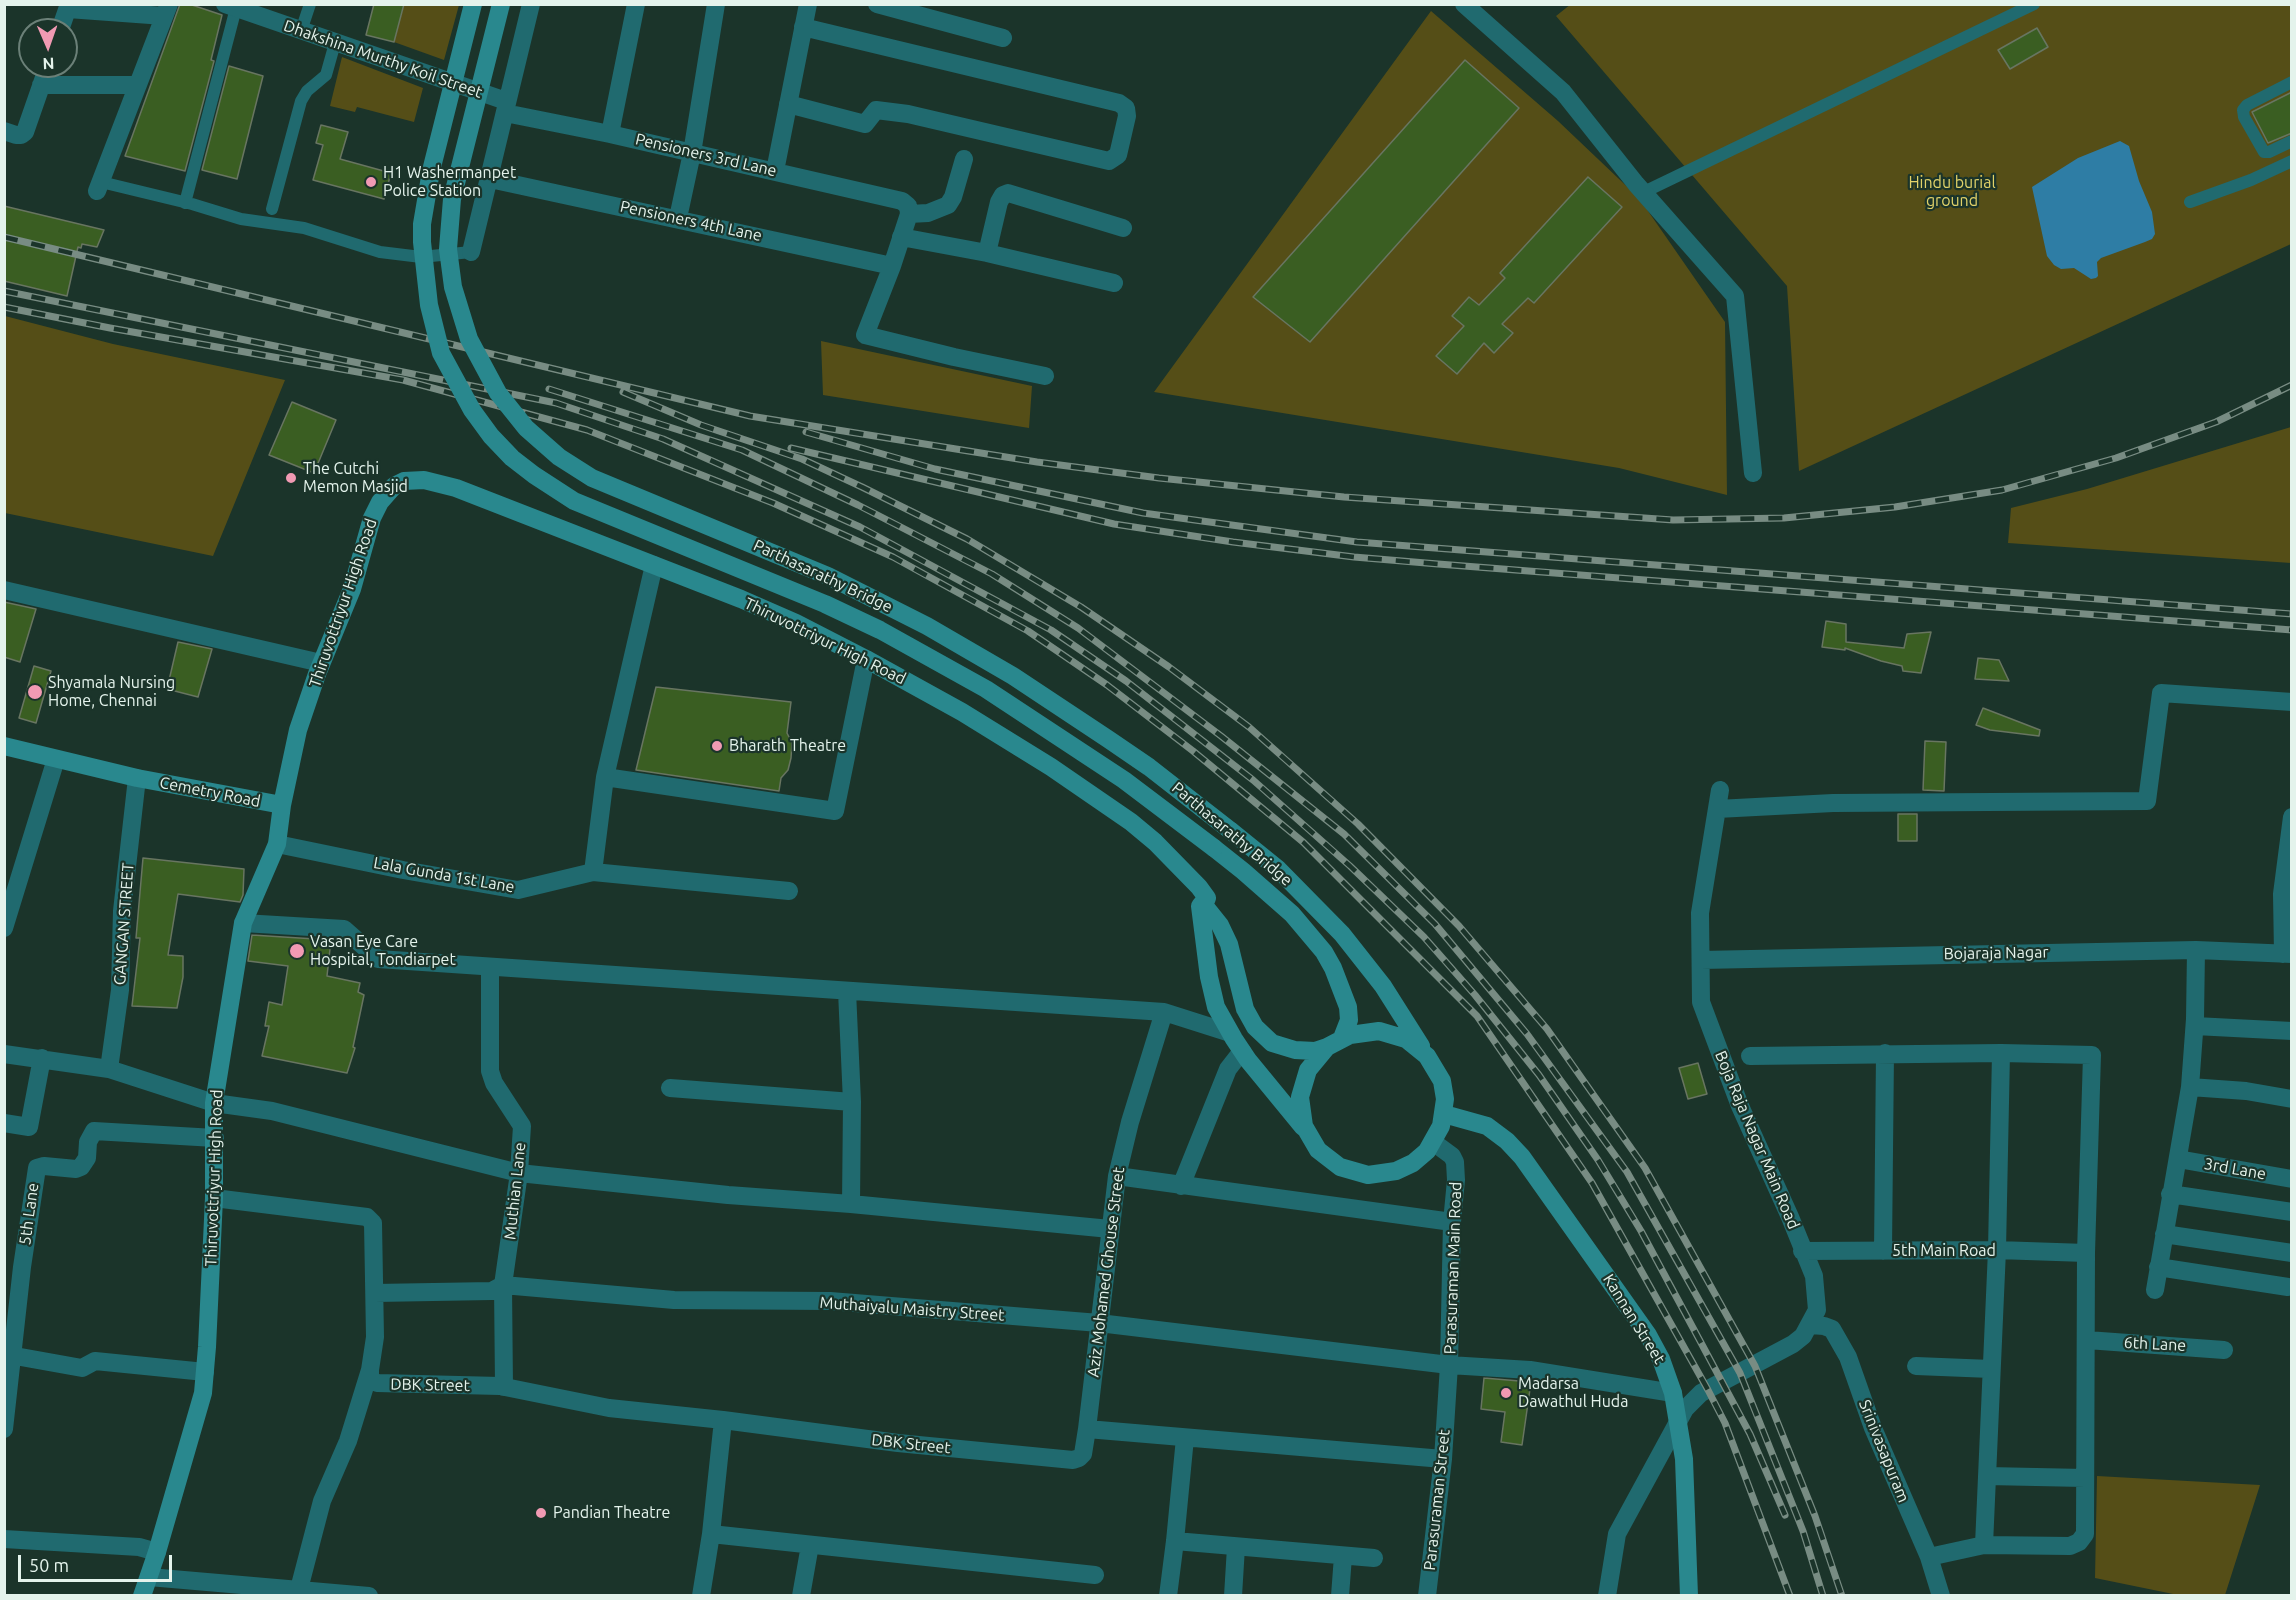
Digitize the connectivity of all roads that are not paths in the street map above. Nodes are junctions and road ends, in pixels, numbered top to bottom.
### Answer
1 (310, 4) edge
2 (473, 4) edge
3 (501, 4) edge
4 (531, 4) edge
5 (636, 4) edge
6 (716, 4) edge
7 (807, 4) edge
8 (877, 4) edge
9 (1464, 4) edge
10 (2034, 4) edge
11 (230, 6) edge
12 (69, 7) edge
13 (167, 10) edge
14 (803, 27) junction
15 (302, 31) junction
16 (1003, 38) dead end
17 (335, 43) junction
18 (44, 78) edge
19 (2292, 82) edge
20 (41, 85) junction
21 (138, 85) junction
22 (788, 104) junction
23 (506, 107) junction
24 (4, 131) edge
25 (610, 134) junction
26 (2292, 141) edge
27 (692, 153) junction
28 (964, 159) dead end
29 (2292, 161) edge
30 (775, 171) junction
31 (490, 179) junction
32 (99, 187) joint
33 (1644, 192) junction
34 (2190, 202) dead end
35 (185, 203) junction
36 (907, 209) junction
37 (272, 210) dead end
38 (678, 218) junction
39 (1124, 228) dead end
40 (901, 237) junction
41 (471, 252) joint
42 (987, 253) junction
43 (892, 266) junction
44 (1114, 282) dead end
45 (1045, 376) dead end
46 (1753, 473) dead end
47 (654, 565) junction
48 (4, 590) edge
49 (866, 659) junction
50 (321, 663) junction
51 (2292, 702) edge
52 (4, 746) edge
53 (56, 759) junction
54 (605, 777) junction
55 (137, 778) junction
56 (1720, 790) dead end
57 (282, 805) junction
58 (1717, 809) junction
59 (2292, 817) edge
60 (277, 844) junction
61 (593, 872) junction
62 (789, 891) dead end
63 (2287, 894) edge
64 (1207, 898) junction
65 (6, 918) edge
66 (243, 923) junction
67 (2196, 950) junction
68 (2287, 954) edge
69 (1701, 960) junction
70 (490, 968) junction
71 (847, 991) junction
72 (1164, 1012) junction
73 (2195, 1026) junction
74 (2292, 1030) edge
75 (1230, 1033) junction
76 (1342, 1038) junction
77 (1327, 1047) junction
78 (1242, 1051) junction
79 (1885, 1053) junction
80 (2001, 1053) junction
81 (4, 1054) edge
82 (1427, 1056) junction
83 (1750, 1056) dead end
84 (42, 1058) junction
85 (109, 1069) junction
86 (670, 1088) dead end
87 (2190, 1088) junction
88 (2292, 1099) edge
89 (852, 1102) junction
90 (214, 1103) junction
91 (1444, 1114) junction
92 (4, 1123) edge
93 (1307, 1134) junction
94 (215, 1138) junction
95 (1433, 1142) junction
96 (2178, 1159) junction
97 (519, 1173) junction
98 (1117, 1176) junction
99 (2292, 1179) edge
100 (1181, 1186) junction
101 (2170, 1194) junction
102 (214, 1198) junction
103 (851, 1204) junction
104 (2292, 1212) edge
105 (1452, 1222) junction
106 (1110, 1229) junction
107 (2164, 1234) junction
108 (1997, 1250) junction
109 (1802, 1251) junction
110 (1883, 1251) junction
111 (2086, 1253) junction
112 (2292, 1253) edge
113 (2158, 1267) junction
114 (503, 1286) junction
115 (2288, 1287) dead end
116 (2155, 1290) dead end
117 (375, 1293) junction
118 (1099, 1323) junction
119 (1810, 1325) junction
120 (2087, 1340) junction
121 (2224, 1350) dead end
122 (9, 1355) edge
123 (1449, 1365) junction
124 (1916, 1366) dead end
125 (1992, 1369) junction
126 (370, 1370) junction
127 (205, 1372) junction
128 (504, 1387) junction
129 (1673, 1392) junction
130 (1446, 1404) joint
131 (723, 1420) junction
132 (1679, 1420) junction
133 (4, 1429) edge
134 (1087, 1430) junction
135 (1185, 1438) junction
136 (1443, 1459) junction
137 (1987, 1476) junction
138 (2085, 1478) junction
139 (711, 1534) junction
140 (4, 1539) edge
141 (1175, 1541) junction
142 (810, 1545) junction
143 (1984, 1545) junction
144 (1236, 1547) junction
145 (157, 1552) junction
146 (1343, 1556) junction
147 (1929, 1557) junction
148 (1374, 1558) dead end
149 (1095, 1575) dead end
150 (149, 1577) junction
151 (299, 1589) junction
152 (142, 1596) edge
153 (369, 1596) edge
154 (701, 1596) edge
155 (801, 1596) edge
156 (1168, 1596) edge
157 (1233, 1596) edge
158 (1340, 1596) edge
159 (1427, 1596) edge
160 (1607, 1596) edge
161 (1689, 1596) edge
162 (1941, 1596) edge

1 - 15 lane
2 - 76 main road, Parthasarathy Bridge, bridge
3 - 82 main road, Parthasarathy Bridge, bridge
4 - 23 street
5 - 25 street
6 - 27 street
7 - 14 street
8 - 16 street
9 - 33 street
10 - 33 lane
11 - 15 street, Dhakshina Murthy Koil Street
11 - 35 lane
12 - 13 street
13 - 21 street
14 - 22 street
14 - 22 street
15 - 17 street, Dhakshina Murthy Koil Street
17 - 23 street, Dhakshina Murthy Koil Street
17 - 37 lane
18 - 20 street
19 - 26 lane
20 - 21 street
20 - 24 street
21 - 32 street
22 - 30 street
23 - 25 street, Pensioners 3rd Lane
23 - 31 street
25 - 27 street, Pensioners 3rd Lane
27 - 30 street, Pensioners 3rd Lane
27 - 38 street
28 - 36 street
29 - 34 lane
30 - 36 street, Pensioners 3rd Lane
31 - 38 street, Pensioners 4th Lane
31 - 41 street
32 - 35 lane
33 - 46 street
35 - 41 lane
36 - 40 street
38 - 43 street, Pensioners 4th Lane
39 - 42 street
40 - 42 street
40 - 43 street
42 - 44 street
43 - 45 street
47 - 49 main road, Thiruvottriyur High Road
47 - 50 main road, Thiruvottriyur High Road
47 - 54 street
48 - 50 street
49 - 54 street
49 - 64 main road, Thiruvottriyur High Road
50 - 57 main road, Thiruvottriyur High Road
51 - 58 street
52 - 53 main road, Cemetry Road
53 - 55 main road, Cemetry Road
53 - 65 street
54 - 61 street
55 - 57 main road, Cemetry Road
55 - 85 street, GANGAN STREET
56 - 58 street, Boja Raja Nagar Main Road
57 - 60 main road, Thiruvottriyur High Road
58 - 69 street, Boja Raja Nagar Main Road
59 - 63 street
60 - 61 street, Lala Gunda 1st Lane
60 - 66 main road, Thiruvottriyur High Road
61 - 62 street, Lala Gunda 1st Lane
63 - 68 street
64 - 75 main road
64 - 77 main road, Thiruvottriyur High Road
66 - 70 street
66 - 90 main road, Thiruvottriyur High Road
67 - 68 street, Bojaraja Nagar
67 - 69 street, Bojaraja Nagar
67 - 73 street
69 - 109 street, Boja Raja Nagar Main Road
70 - 71 street
70 - 97 street, Muthian Lane
71 - 72 street
71 - 89 street
72 - 75 street
72 - 98 street, Aziz Mohamed Ghouse Street
73 - 74 street
73 - 87 street
75 - 78 main road
76 - 77 main road
76 - 82 main road
77 - 93 main road
78 - 93 main road
78 - 100 street
79 - 80 street
79 - 83 street
79 - 110 street
80 - 108 street
80 - 111 street
81 - 84 street
82 - 91 main road
84 - 85 street
84 - 92 street
85 - 90 street
86 - 89 street
87 - 88 street
87 - 96 street
89 - 103 street
90 - 94 main road, Thiruvottriyur High Road
90 - 97 street
91 - 95 main road
91 - 129 main road, Kannan Street
93 - 95 main road
94 - 102 main road, Thiruvottriyur High Road
94 - 122 street, 5th Lane
95 - 105 street, Parasuraman Main Road
96 - 99 street, 3rd Lane
96 - 101 street
97 - 103 street
97 - 114 street, Muthian Lane
98 - 100 street
98 - 106 street, Aziz Mohamed Ghouse Street
100 - 105 street
101 - 104 street
101 - 107 street
102 - 117 street
102 - 127 main road, Thiruvottriyur High Road
103 - 106 street
105 - 123 street, Parasuraman Main Road
106 - 118 street, Aziz Mohamed Ghouse Street
107 - 112 street
107 - 113 street
108 - 110 street, 5th Main Road
108 - 111 street, 5th Main Road
108 - 125 street
109 - 110 street, 5th Main Road
109 - 119 street, Boja Raja Nagar Main Road
111 - 120 street
113 - 115 street
113 - 116 street
114 - 117 street, Muthaiyalu Maistry Street
114 - 118 street, Muthaiyalu Maistry Street
114 - 128 street, Muthian Lane
117 - 126 street
118 - 123 street, Muthaiyalu Maistry Street
118 - 134 street, Aziz Mohamed Ghouse Street
119 - 132 street
119 - 147 street, Srinivasapuram
120 - 121 street, 6th Lane
120 - 138 street
122 - 127 street
122 - 133 street, 5th Lane
123 - 129 street, Muthaiyalu Maistry Street
123 - 130 street, Parasuraman Main Road
124 - 125 street
125 - 137 street
126 - 128 street, DBK Street
126 - 151 street
127 - 145 main road, Thiruvottriyur High Road
128 - 131 street, DBK Street
129 - 132 main road, Kannan Street
130 - 136 street, Parasuraman Street
131 - 134 street, DBK Street
131 - 139 street
132 - 160 street
132 - 161 main road, Kannan Street
134 - 135 street
135 - 136 street
135 - 141 street
136 - 159 street, Parasuraman Street
137 - 138 street
137 - 143 street
138 - 143 street
139 - 142 street
139 - 154 street
140 - 145 street
141 - 144 street
141 - 156 street
142 - 149 street
142 - 155 street
143 - 147 street
144 - 146 street
144 - 157 street
145 - 150 main road, Thiruvottriyur High Road
146 - 148 street
146 - 158 street
147 - 162 street, Srinivasapuram
150 - 151 street
150 - 152 main road, Thiruvottriyur High Road
151 - 153 street

